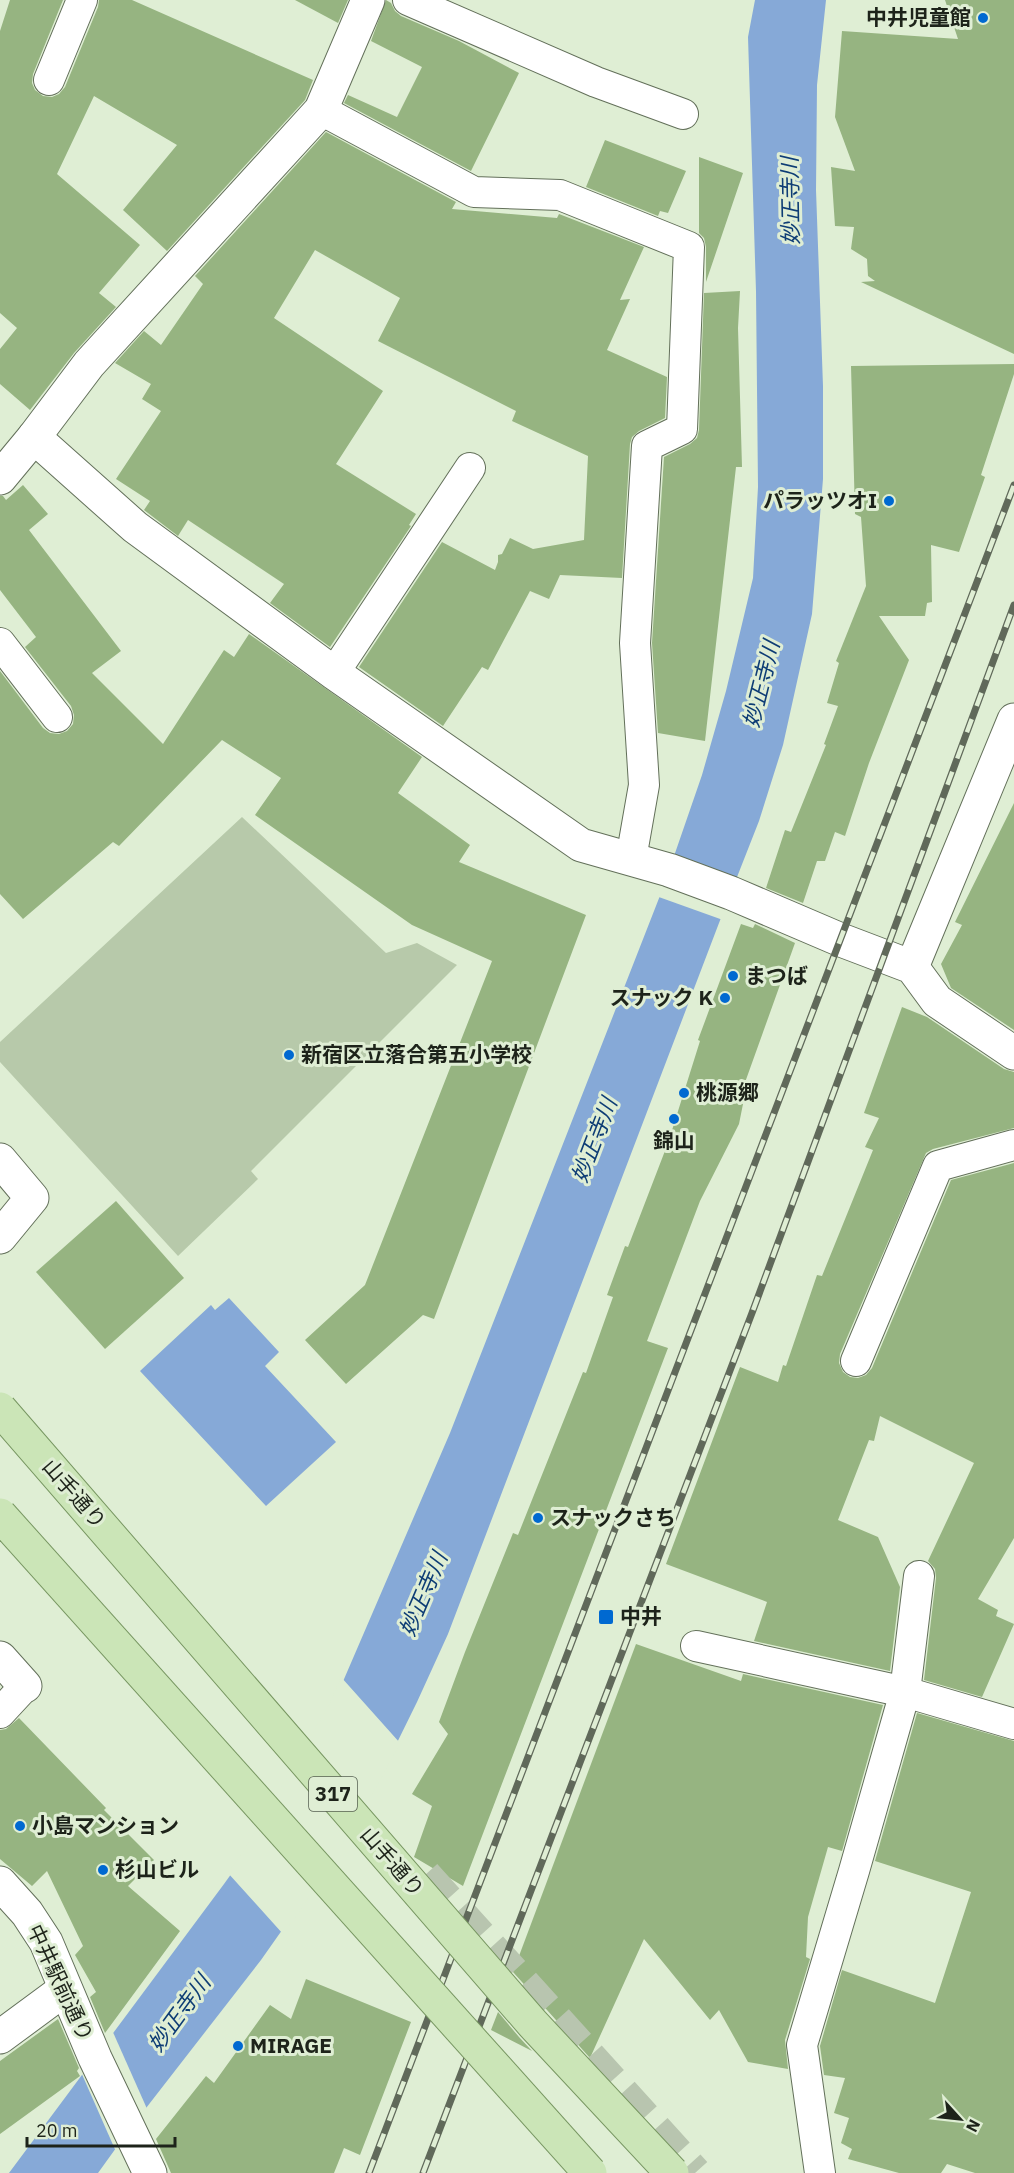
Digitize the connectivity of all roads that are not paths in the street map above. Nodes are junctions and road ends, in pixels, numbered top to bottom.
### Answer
1 (82, 0) edge
2 (368, 0) edge
3 (408, 0) edge
4 (49, 80) dead end
5 (321, 110) junction
6 (683, 114) dead end
7 (27, 438) junction
8 (470, 468) dead end
9 (0, 478) edge
10 (0, 643) edge
11 (334, 674) junction
12 (57, 717) dead end
13 (1014, 720) edge
14 (631, 860) junction
15 (912, 967) junction
16 (1014, 1053) edge
17 (1014, 1145) edge
18 (0, 1160) edge
19 (0, 1237) edge
20 (856, 1361) dead end
21 (0, 1409) edge
22 (0, 1515) edge
23 (919, 1576) dead end
24 (696, 1646) dead end
25 (0, 1658) edge
26 (25, 1686) joint
27 (905, 1692) junction
28 (0, 1713) edge
29 (1014, 1724) edge
30 (0, 1883) edge
31 (64, 1989) junction
32 (0, 2037) edge
33 (150, 2173) edge
34 (590, 2173) edge
35 (672, 2173) edge
36 (820, 2173) edge

1 - 4 lane
2 - 5 street
3 - 6 lane
5 - 7 street
5 - 14 lane
7 - 9 street
7 - 11 street
8 - 11 lane
10 - 12 lane
11 - 14 street
13 - 15 street
14 - 15 street
15 - 16 street
17 - 20 lane
18 - 19 street
21 - 35 main road, 山手通り / 317, bridge
22 - 34 main road, bridge
23 - 27 lane
24 - 27 lane
25 - 26 street
26 - 28 lane
27 - 29 lane
27 - 36 lane
30 - 31 street, 中井駅前通り
31 - 32 street
31 - 33 street, 中井駅前通り

